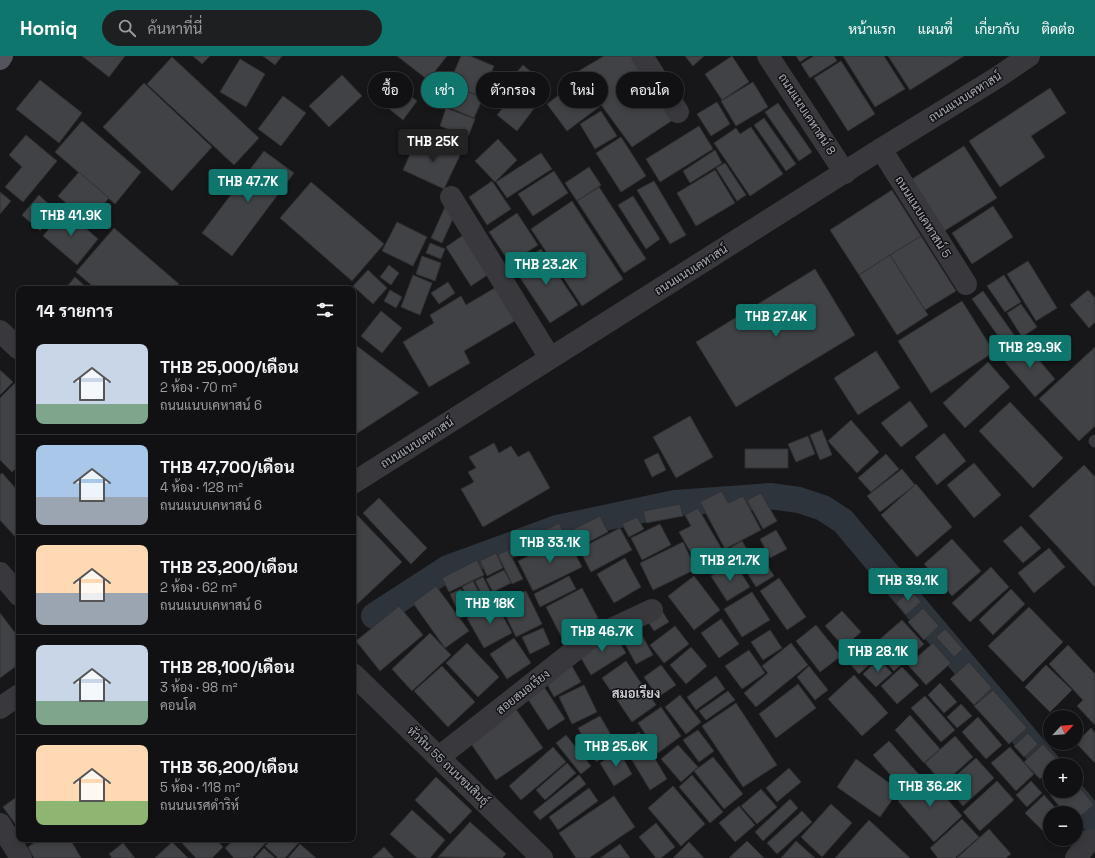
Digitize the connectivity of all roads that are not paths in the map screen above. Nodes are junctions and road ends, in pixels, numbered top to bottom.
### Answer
1 (2, 56) edge
2 (642, 56) edge
3 (768, 56) edge
4 (1029, 56) edge
5 (0, 59) edge
6 (678, 112) dead end
7 (881, 149) junction
8 (845, 173) junction
9 (451, 196) dead end
10 (966, 284) dead end
11 (0, 331) edge
12 (16, 346) edge
13 (550, 358) junction
14 (356, 481) edge
15 (0, 573) edge
16 (16, 592) edge
17 (652, 610) dead end
18 (356, 677) edge
19 (16, 697) edge
20 (0, 708) edge
21 (439, 757) junction
22 (0, 824) edge
23 (1090, 840) dead end
24 (540, 857) edge
25 (21, 858) edge
26 (1076, 858) edge

1 - 5 main road
2 - 6 street
3 - 8 street, ถนนแนบเคหาสน์ 8
4 - 7 street, ถนนแนบเคหาสน์
7 - 8 street, ถนนแนบเคหาสน์
7 - 10 street, ถนนแนบเคหาสน์ 5
8 - 13 street, ถนนแนบเคหาสน์
9 - 13 street
11 - 12 street
13 - 14 street, ถนนแนบเคหาสน์
15 - 16 street
17 - 21 street, สอยสมอเรียง
18 - 21 street, หัวหิน 55 ถนนชมสินธุ์
19 - 20 street
21 - 24 street, หัวหิน 55 ถนนชมสินธุ์
22 - 25 street
23 - 26 street

